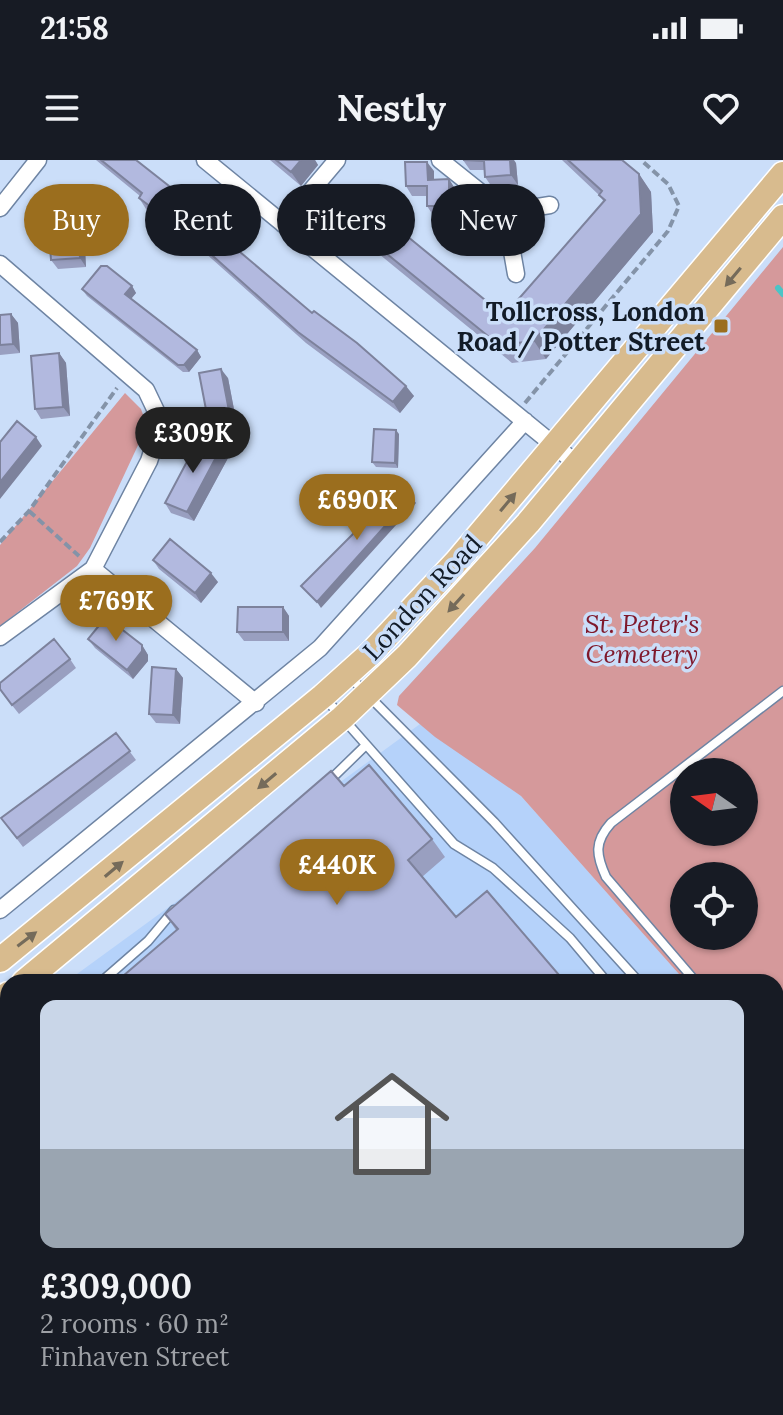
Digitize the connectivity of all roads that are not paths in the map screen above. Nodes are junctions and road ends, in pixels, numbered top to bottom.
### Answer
1 (38, 160) edge
2 (205, 160) edge
3 (337, 160) edge
4 (440, 160) edge
5 (783, 174) edge
6 (317, 184) edge
7 (470, 184) edge
8 (550, 205) dead end
9 (545, 206) edge
10 (0, 208) edge
11 (783, 217) edge
12 (277, 219) edge
13 (322, 256) edge
14 (513, 256) edge
15 (0, 264) edge
16 (516, 274) dead end
17 (521, 418) junction
18 (556, 446) junction
19 (577, 464) junction
20 (93, 569) junction
21 (0, 637) edge
22 (348, 675) junction
23 (783, 691) edge
24 (368, 695) junction
25 (323, 696) junction
26 (256, 703) junction
27 (342, 718) junction
28 (366, 745) junction
29 (315, 792) edge
30 (183, 902) edge
31 (0, 910) edge
32 (0, 960) edge
33 (30, 974) edge
34 (110, 974) edge
35 (600, 974) edge
36 (632, 974) edge
37 (689, 974) edge

1 - 10 street
2 - 12 street
3 - 6 street
4 - 7 street
5 - 18 main road, London Road
8 - 9 street
11 -> 19 main road, London Road
13 - 17 street
14 - 16 street
15 - 20 street
17 - 18 street
17 - 26 street
18 - 19 street
22 -> 18 main road, London Road
19 -> 24 main road, London Road
20 - 21 street
20 - 26 street
22 - 24 lane
22 - 25 main road, London Road
23 - 37 lane
24 - 27 main road, London Road
24 - 36 lane
25 - 27 lane
32 -> 25 main road, London Road
26 - 31 street
27 - 28 lane
27 -> 33 main road, London Road
28 - 29 lane
28 - 35 lane
30 - 34 lane

